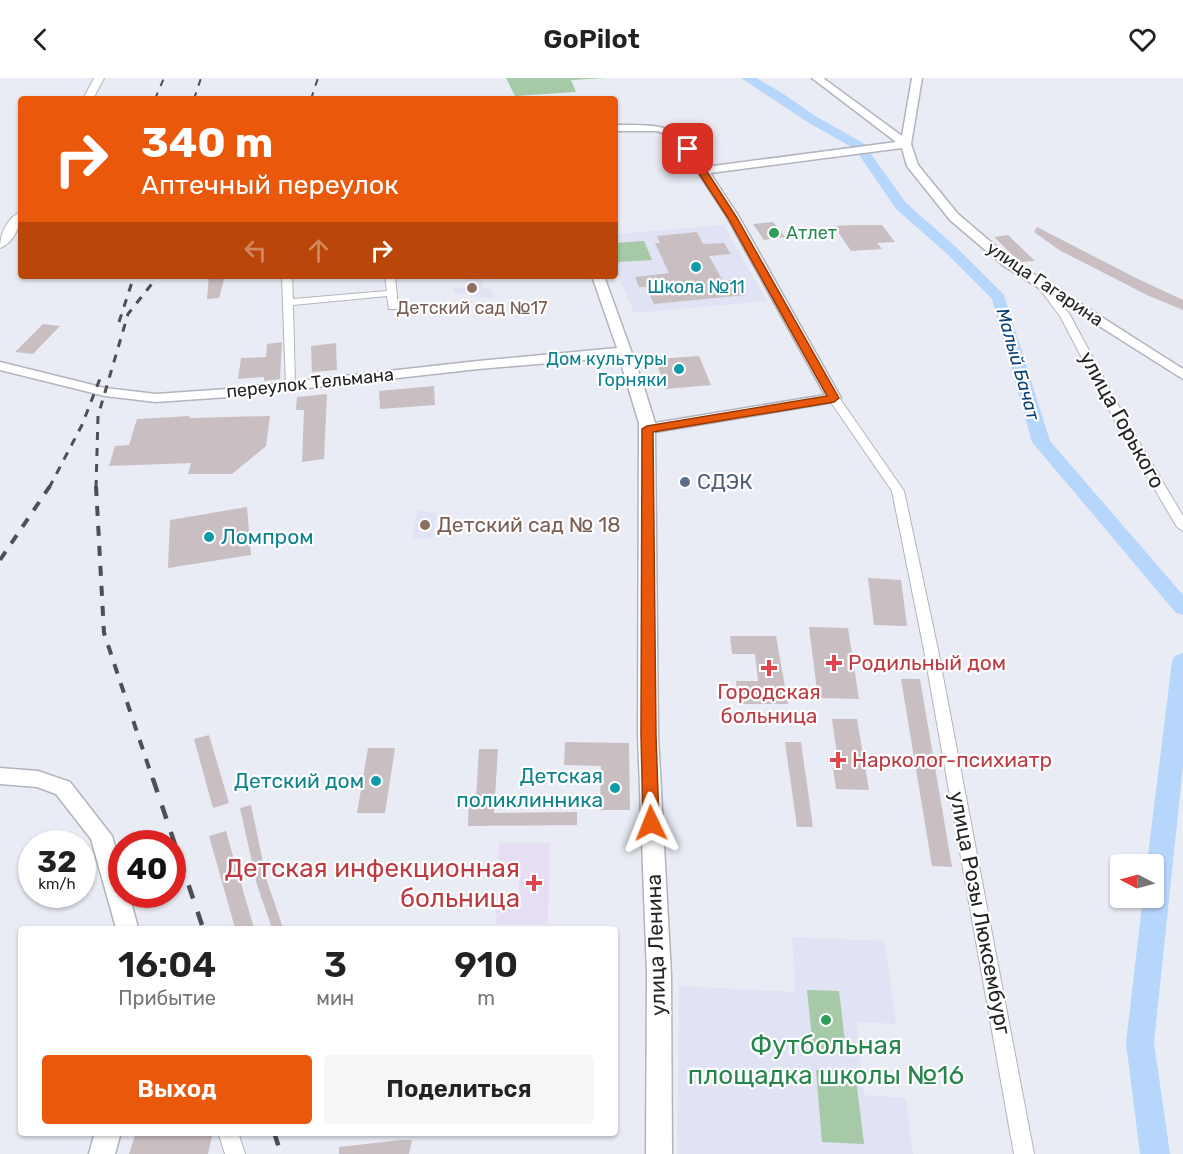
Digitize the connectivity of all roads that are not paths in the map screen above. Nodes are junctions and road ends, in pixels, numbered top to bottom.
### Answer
1 (99, 78) edge
2 (817, 78) edge
3 (918, 78) edge
4 (90, 96) edge
5 (618, 128) edge
6 (906, 144) junction
7 (702, 171) junction
8 (18, 220) edge
9 (0, 244) edge
10 (287, 279) edge
11 (390, 279) edge
12 (599, 279) edge
13 (1041, 284) junction
14 (392, 293) junction
15 (288, 302) junction
16 (393, 307) dead end
17 (623, 352) junction
18 (0, 366) edge
19 (1183, 375) edge
20 (290, 385) junction
21 (834, 398) junction
22 (647, 429) junction
23 (1183, 527) edge
24 (0, 776) edge
25 (126, 926) edge
26 (107, 1136) edge
27 (229, 1136) edge
28 (102, 1154) edge
29 (235, 1154) edge
30 (659, 1154) edge
31 (1024, 1154) edge

1 - 4 main road
2 - 6 street
3 - 6 street
5 - 7 street, улица Розы Люксембург
6 - 7 street
6 - 13 street, улица Гагарина
7 - 21 street, улица Розы Люксембург
8 - 9 main road
10 - 15 street
11 - 14 street
12 - 17 street, улица Ленина
13 - 19 street, улица Гагарина
13 - 23 street, улица Горького
14 - 15 street
14 - 16 street
15 - 20 street
17 - 20 street, переулок Тельмана
17 - 22 street, улица Ленина
18 - 20 street, переулок Тельмана
21 - 22 street
21 - 31 street, улица Розы Люксембург
22 - 30 street, улица Ленина
24 - 25 street
26 - 28 street
27 - 29 street

